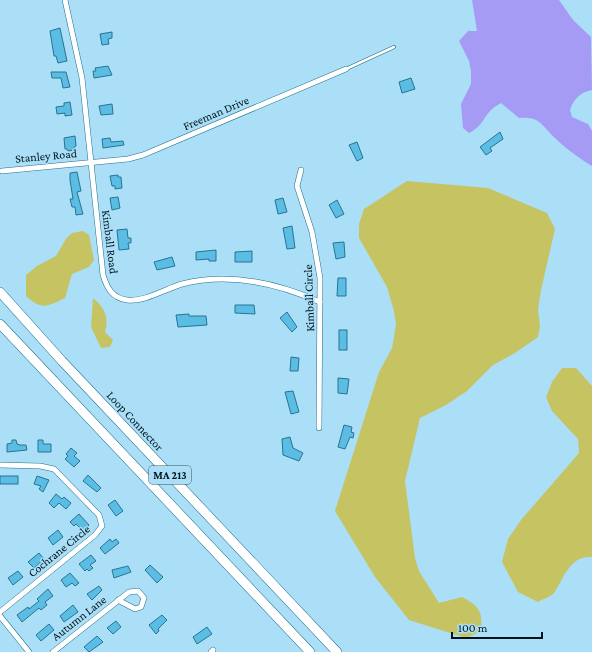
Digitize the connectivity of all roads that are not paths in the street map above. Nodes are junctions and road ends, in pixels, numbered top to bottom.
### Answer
1 (65, 0) edge
2 (394, 47) dead end
3 (346, 69) joint
4 (91, 162) junction
5 (301, 170) dead end
6 (2, 171) dead end
7 (0, 292) edge
8 (320, 302) junction
9 (0, 324) edge
10 (319, 428) dead end
11 (0, 465) edge
12 (118, 600) junction
13 (0, 612) edge
14 (0, 616) edge
15 (29, 652) edge
16 (52, 652) edge
17 (310, 652) edge
18 (337, 652) edge

1 - 4 street, Kimball Road
2 - 3 lane
3 - 4 street, Freeman Drive
4 - 6 street, Stanley Road
4 - 8 street, Kimball Road
5 - 8 street, Kimball Circle
7 - 18 highway, Loop Connector / MA 213
8 - 10 street, Kimball Circle
9 - 17 highway, MA 213
11 - 13 street, Cochrane Circle
12 - 12 street, Autumn Lane
12 - 16 street, Autumn Lane
14 - 15 street

